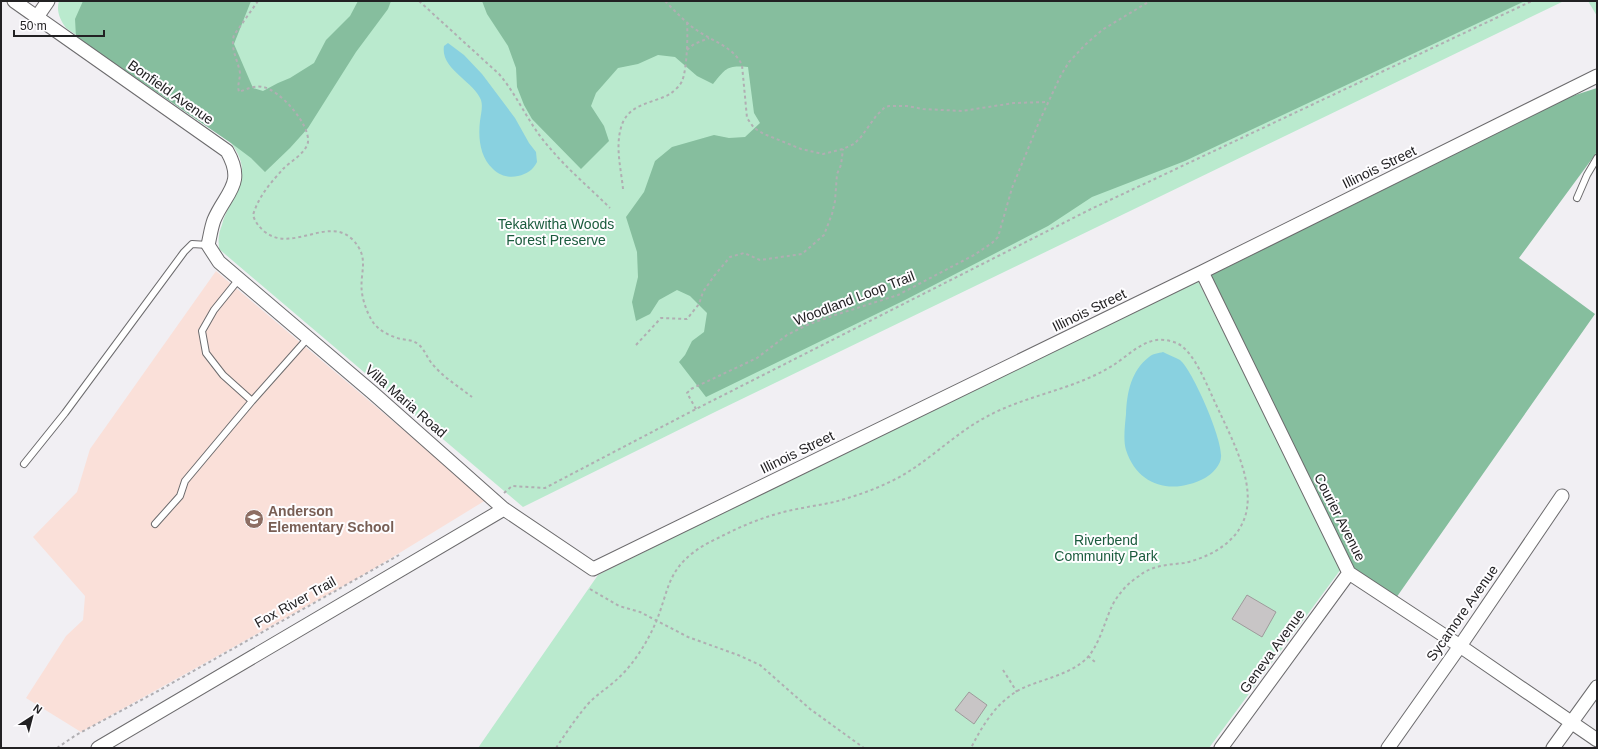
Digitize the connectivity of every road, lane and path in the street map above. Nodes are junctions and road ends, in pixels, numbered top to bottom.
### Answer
1 (14, 1) edge
2 (48, 1) edge
3 (258, 1) edge
4 (419, 1) edge
5 (665, 1) edge
6 (1150, 1) edge
7 (1532, 1) edge
8 (37, 17) junction
9 (687, 23) junction
10 (710, 38) junction
11 (686, 51) junction
12 (1597, 76) edge
13 (1048, 102) junction
14 (843, 149) junction
15 (1597, 158) edge
16 (623, 189) dead end
17 (1577, 198) dead end
18 (610, 208) dead end
19 (208, 245) junction
20 (1202, 272) junction
21 (238, 279) junction
22 (308, 338) junction
23 (636, 346) dead end
24 (472, 396) dead end
25 (252, 401) junction
26 (696, 409) junction
27 (24, 464) dead end
28 (1562, 496) dead end
29 (499, 505) junction
30 (155, 524) dead end
31 (399, 555) dead end
32 (593, 569) joint
33 (1349, 573) junction
34 (590, 589) dead end
35 (657, 620) junction
36 (1460, 646) junction
37 (1088, 656) junction
38 (1095, 662) dead end
39 (1003, 670) dead end
40 (1597, 687) edge
41 (1017, 692) junction
42 (1572, 723) junction
43 (1597, 740) edge
44 (57, 748) edge
45 (98, 748) edge
46 (556, 748) edge
47 (864, 748) edge
48 (971, 748) edge
49 (1221, 748) edge
50 (1388, 748) edge
51 (1553, 748) edge

1 - 8 street, Bonfield Avenue
2 - 8 street
3 - 24 path
4 - 18 path
5 - 9 path
6 - 13 path
7 - 26 path
8 - 19 street, Bonfield Avenue
9 - 10 path
9 - 11 path
10 - 11 path
10 - 14 path
11 - 16 path
12 - 20 street, Illinois Street
13 - 14 path
13 - 26 path, Woodland Loop Trail
14 - 23 path
15 - 17 lane
19 - 21 street, Villa Maria Road
19 - 27 lane
20 - 32 street, Illinois Street
20 - 33 street, Courier Avenue
21 - 22 street, Villa Maria Road
21 - 25 lane
22 - 25 lane
22 - 29 street, Villa Maria Road
25 - 30 lane
26 - 29 path
28 - 36 street, Sycamore Avenue
29 - 32 street, Villa Maria Road
29 - 45 street
31 - 44 path, Fox River Trail
33 - 36 street, Courier Avenue
33 - 49 street, Geneva Avenue
34 - 35 path
35 - 37 path
35 - 46 path
35 - 47 path
36 - 42 street, Courier Avenue
36 - 50 street, Sycamore Avenue
37 - 38 path
37 - 41 path
39 - 41 path
40 - 42 street
41 - 48 path
42 - 43 street, Courier Avenue
42 - 51 street

